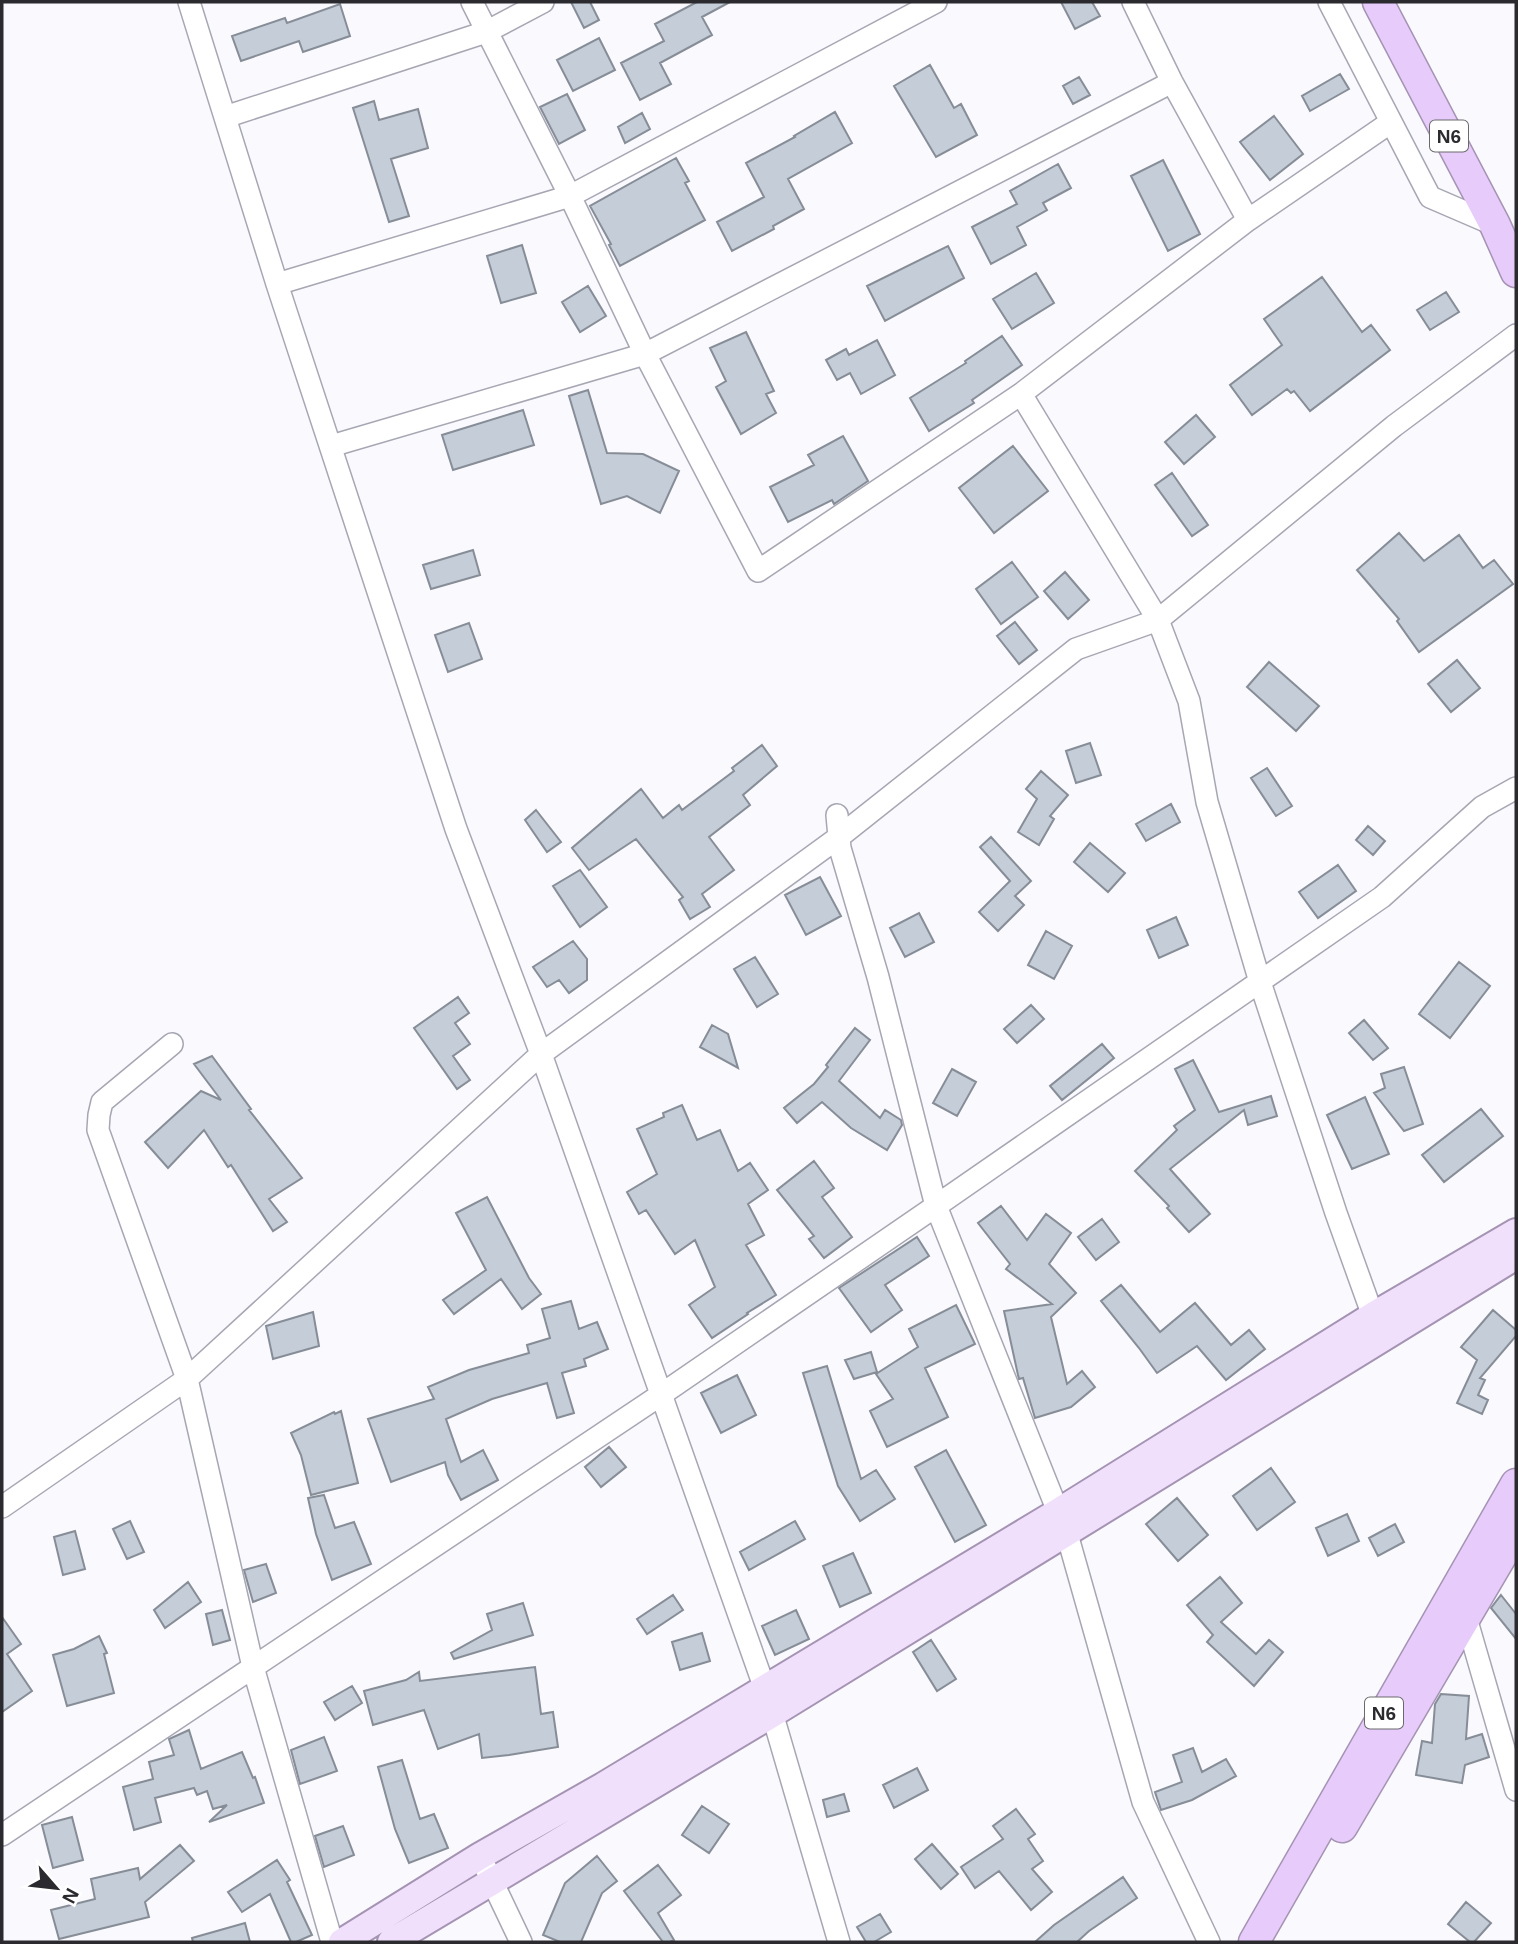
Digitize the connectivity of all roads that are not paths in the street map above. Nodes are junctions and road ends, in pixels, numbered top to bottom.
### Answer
1 (189, 2) edge
2 (472, 2) edge
3 (543, 2) edge
4 (936, 2) edge
5 (1133, 2) edge
6 (1329, 2) edge
7 (1378, 2) edge
8 (486, 32) junction
9 (1172, 82) junction
10 (225, 117) junction
11 (1391, 122) junction
12 (570, 196) junction
13 (1248, 220) junction
14 (1495, 225) junction
15 (1516, 272) edge
16 (277, 284) junction
17 (1516, 335) edge
18 (645, 354) junction
19 (1021, 394) junction
20 (331, 446) junction
21 (1158, 620) junction
22 (1516, 788) edge
23 (837, 815) dead end
24 (839, 837) junction
25 (1260, 982) junction
26 (172, 1044) dead end
27 (541, 1054) junction
28 (936, 1206) junction
29 (1516, 1232) edge
30 (1516, 1256) edge
31 (1377, 1327) junction
32 (187, 1379) junction
33 (662, 1394) junction
34 (1516, 1483) edge
35 (2, 1507) edge
36 (1063, 1523) junction
37 (1516, 1531) edge
38 (1457, 1586) junction
39 (1466, 1617) junction
40 (253, 1667) junction
41 (765, 1689) junction
42 (772, 1714) junction
43 (1516, 1790) edge
44 (2, 1835) edge
45 (480, 1856) junction
46 (491, 1882) junction
47 (332, 1942) edge
48 (342, 1942) edge
49 (391, 1942) edge
50 (522, 1942) edge
51 (839, 1942) edge
52 (1209, 1942) edge
53 (1254, 1942) edge
54 (1275, 1942) edge

1 - 10 street
2 - 8 street
3 - 8 street
4 - 12 street
5 - 9 street
6 - 11 street
7 - 14 highway, N6
8 - 10 street
8 - 12 street
9 - 13 street
9 - 18 street
10 - 16 street
11 - 13 street
11 - 14 street
12 - 16 street
12 - 18 street
13 - 19 street
14 - 15 highway, N6
16 - 20 street
17 - 21 street
18 - 19 street
18 - 20 street
19 - 21 street
20 - 27 street
21 - 24 street
21 - 25 street
22 - 25 street
23 - 24 street
24 - 27 street
24 - 28 street
25 - 28 street
25 - 31 street
26 - 32 street
27 - 32 street
27 - 33 street
28 - 33 street
28 - 36 street
29 - 31 main road
30 - 31 main road
31 - 36 main road
32 - 35 street
32 - 40 street
33 - 40 street
33 - 41 street
34 - 38 highway, N6
36 - 41 main road
36 - 42 main road
36 - 52 street
37 - 39 highway, N6
38 - 39 street
38 - 53 highway, N6
39 - 43 street
39 - 54 highway, N6
40 - 44 street
40 - 47 street
41 - 42 street
41 - 45 main road
42 - 46 main road
42 - 51 street
45 - 46 street
45 - 48 main road
46 - 49 main road
46 - 50 street

